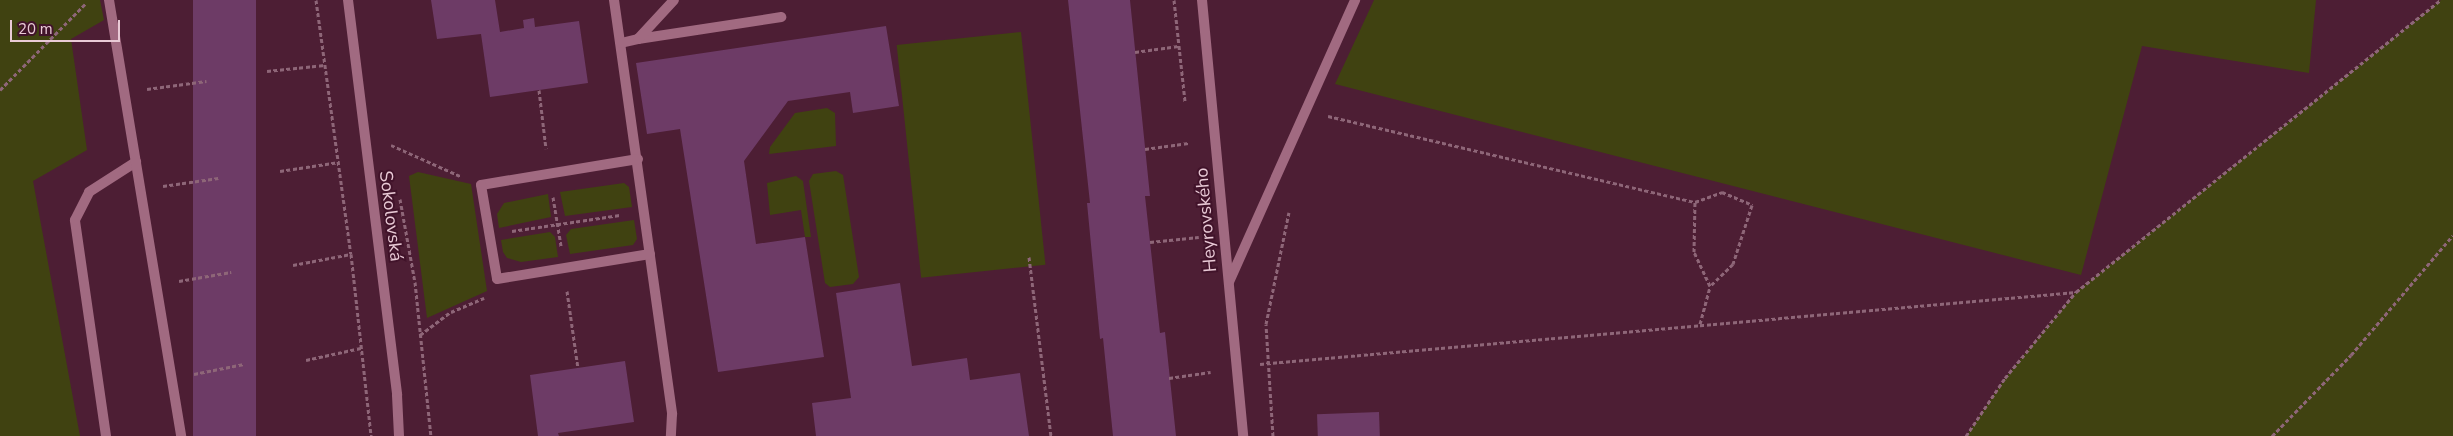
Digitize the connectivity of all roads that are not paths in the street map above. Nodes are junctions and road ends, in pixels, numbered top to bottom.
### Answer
1 (109, 0) edge
2 (348, 0) edge
3 (614, 0) edge
4 (674, 0) edge
5 (1202, 0) edge
6 (1355, 0) edge
7 (781, 17) dead end
8 (638, 39) junction
9 (621, 43) junction
10 (638, 159) junction
11 (136, 162) junction
12 (650, 254) junction
13 (1228, 283) junction
14 (106, 436) edge
15 (181, 436) edge
16 (399, 436) edge
17 (671, 436) edge
18 (1243, 436) edge

1 - 11 street
2 - 16 street, Sokolovská
3 - 9 street
4 - 8 street
5 - 13 street, Heyrovského
6 - 13 street
7 - 8 street
8 - 9 street
9 - 10 street
10 - 12 street
10 - 12 street
11 - 14 street
11 - 15 street
12 - 17 street
13 - 18 street, Heyrovského

